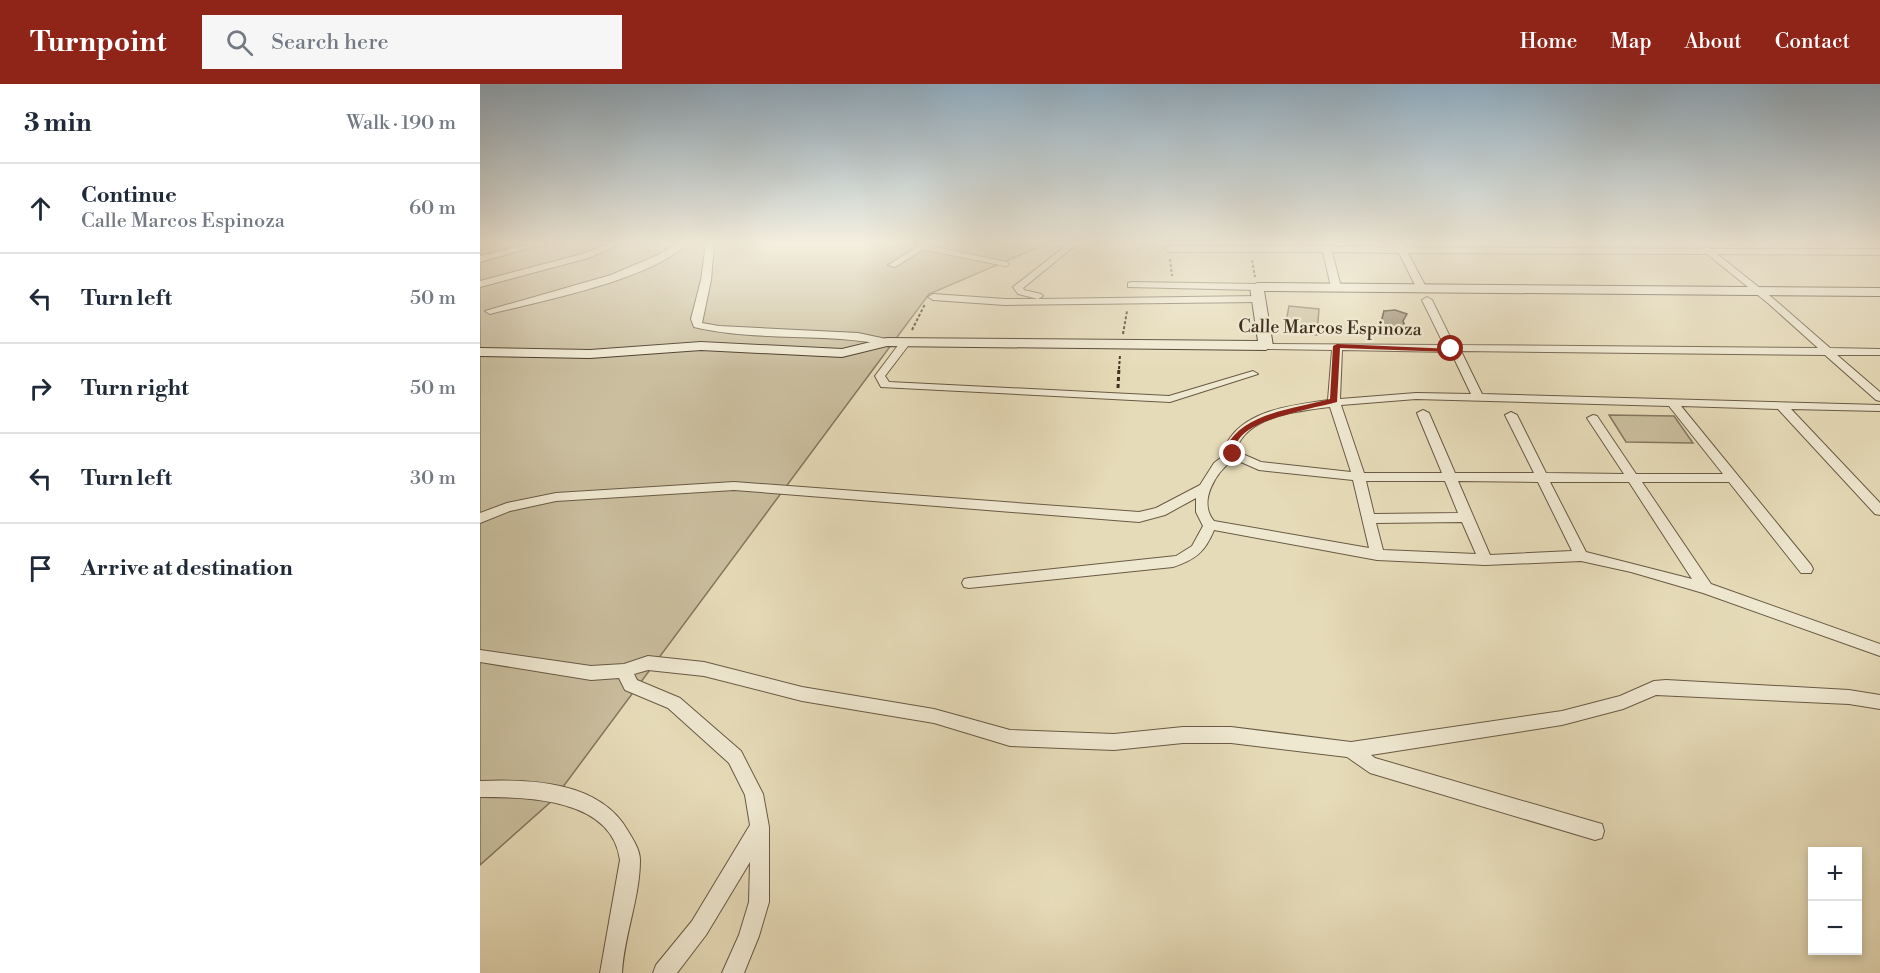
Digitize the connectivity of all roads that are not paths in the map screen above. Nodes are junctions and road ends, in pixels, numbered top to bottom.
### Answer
1 (581, 285) edge
2 (703, 285) edge
3 (1020, 285) edge
4 (1153, 285) edge
5 (1421, 285) edge
6 (1749, 285) edge
7 (1336, 287) joint
8 (1756, 291) junction
9 (1880, 292) edge
10 (1258, 293) junction
11 (1425, 294) junction
12 (933, 297) road end
13 (1067, 301) junction
14 (1772, 302) junction
15 (1880, 303) edge
16 (490, 311) dead end
17 (887, 342) junction
18 (906, 342) junction
19 (1266, 346) junction
20 (1337, 346) junction
21 (1453, 349) junction
22 (1828, 351) junction
23 (480, 352) edge
24 (1880, 352) edge
25 (1253, 374) dead end
26 (1478, 398) junction
27 (1880, 398) edge
28 (1334, 401) junction
29 (1674, 405) junction
30 (1782, 406) junction
31 (1880, 408) edge
32 (1423, 413) dead end
33 (1511, 416) dead end
34 (1593, 418) dead end
35 (1233, 454) junction
36 (1359, 477) junction
37 (1450, 477) junction
38 (1542, 477) junction
39 (1632, 477) junction
40 (1733, 478) junction
41 (1206, 487) junction
42 (1880, 511) edge
43 (1467, 517) junction
44 (480, 518) edge
45 (1369, 519) junction
46 (1210, 525) junction
47 (1377, 555) junction
48 (1581, 556) junction
49 (1485, 560) junction
50 (1806, 569) dead end
51 (969, 583) dead end
52 (1706, 588) junction
53 (1880, 650) edge
54 (480, 656) edge
55 (624, 671) junction
56 (1880, 702) edge
57 (1351, 750) junction
58 (480, 789) edge
59 (760, 827) junction
60 (1595, 831) dead end
61 (610, 973) edge
62 (664, 973) edge
63 (733, 973) edge

1 - 16 street
2 - 17 street
3 - 13 street
4 - 10 street
5 - 11 street
6 - 8 street
7 - 10 street
7 - 11 street
8 - 9 street
8 - 11 street
8 - 14 street
10 - 11 street
10 - 13 street
10 - 19 street
11 - 14 street
11 - 21 street
12 - 13 street
14 - 15 street
14 - 22 street
17 - 18 street, Calle Marcos Espinoza
17 - 23 street, Calle Marcos Espinoza
18 - 19 street, Calle Marcos Espinoza
18 - 25 street
19 - 20 street, Calle Marcos Espinoza
20 - 21 street, Calle Marcos Espinoza
20 - 28 street
21 - 22 street, Calle Marcos Espinoza
21 - 26 street
22 - 24 street, Calle Marcos Espinoza
22 - 27 street
26 - 28 street
26 - 29 street
28 - 35 street
28 - 36 street
29 - 30 street
29 - 40 street
30 - 31 street
30 - 42 street
32 - 37 street
33 - 38 street
34 - 39 street
35 - 36 street
35 - 41 street
36 - 37 street
36 - 45 street
37 - 38 street
37 - 43 street
38 - 39 street
38 - 48 street
39 - 40 street
39 - 52 street
40 - 50 street
41 - 44 street
41 - 46 street
43 - 45 street
43 - 49 street
45 - 47 street
46 - 47 street
46 - 51 street
47 - 49 street
48 - 49 street
48 - 52 street
52 - 53 street
54 - 55 street
55 - 57 street
55 - 59 street
56 - 57 street
57 - 60 street
58 - 61 street
59 - 62 street
59 - 63 street

